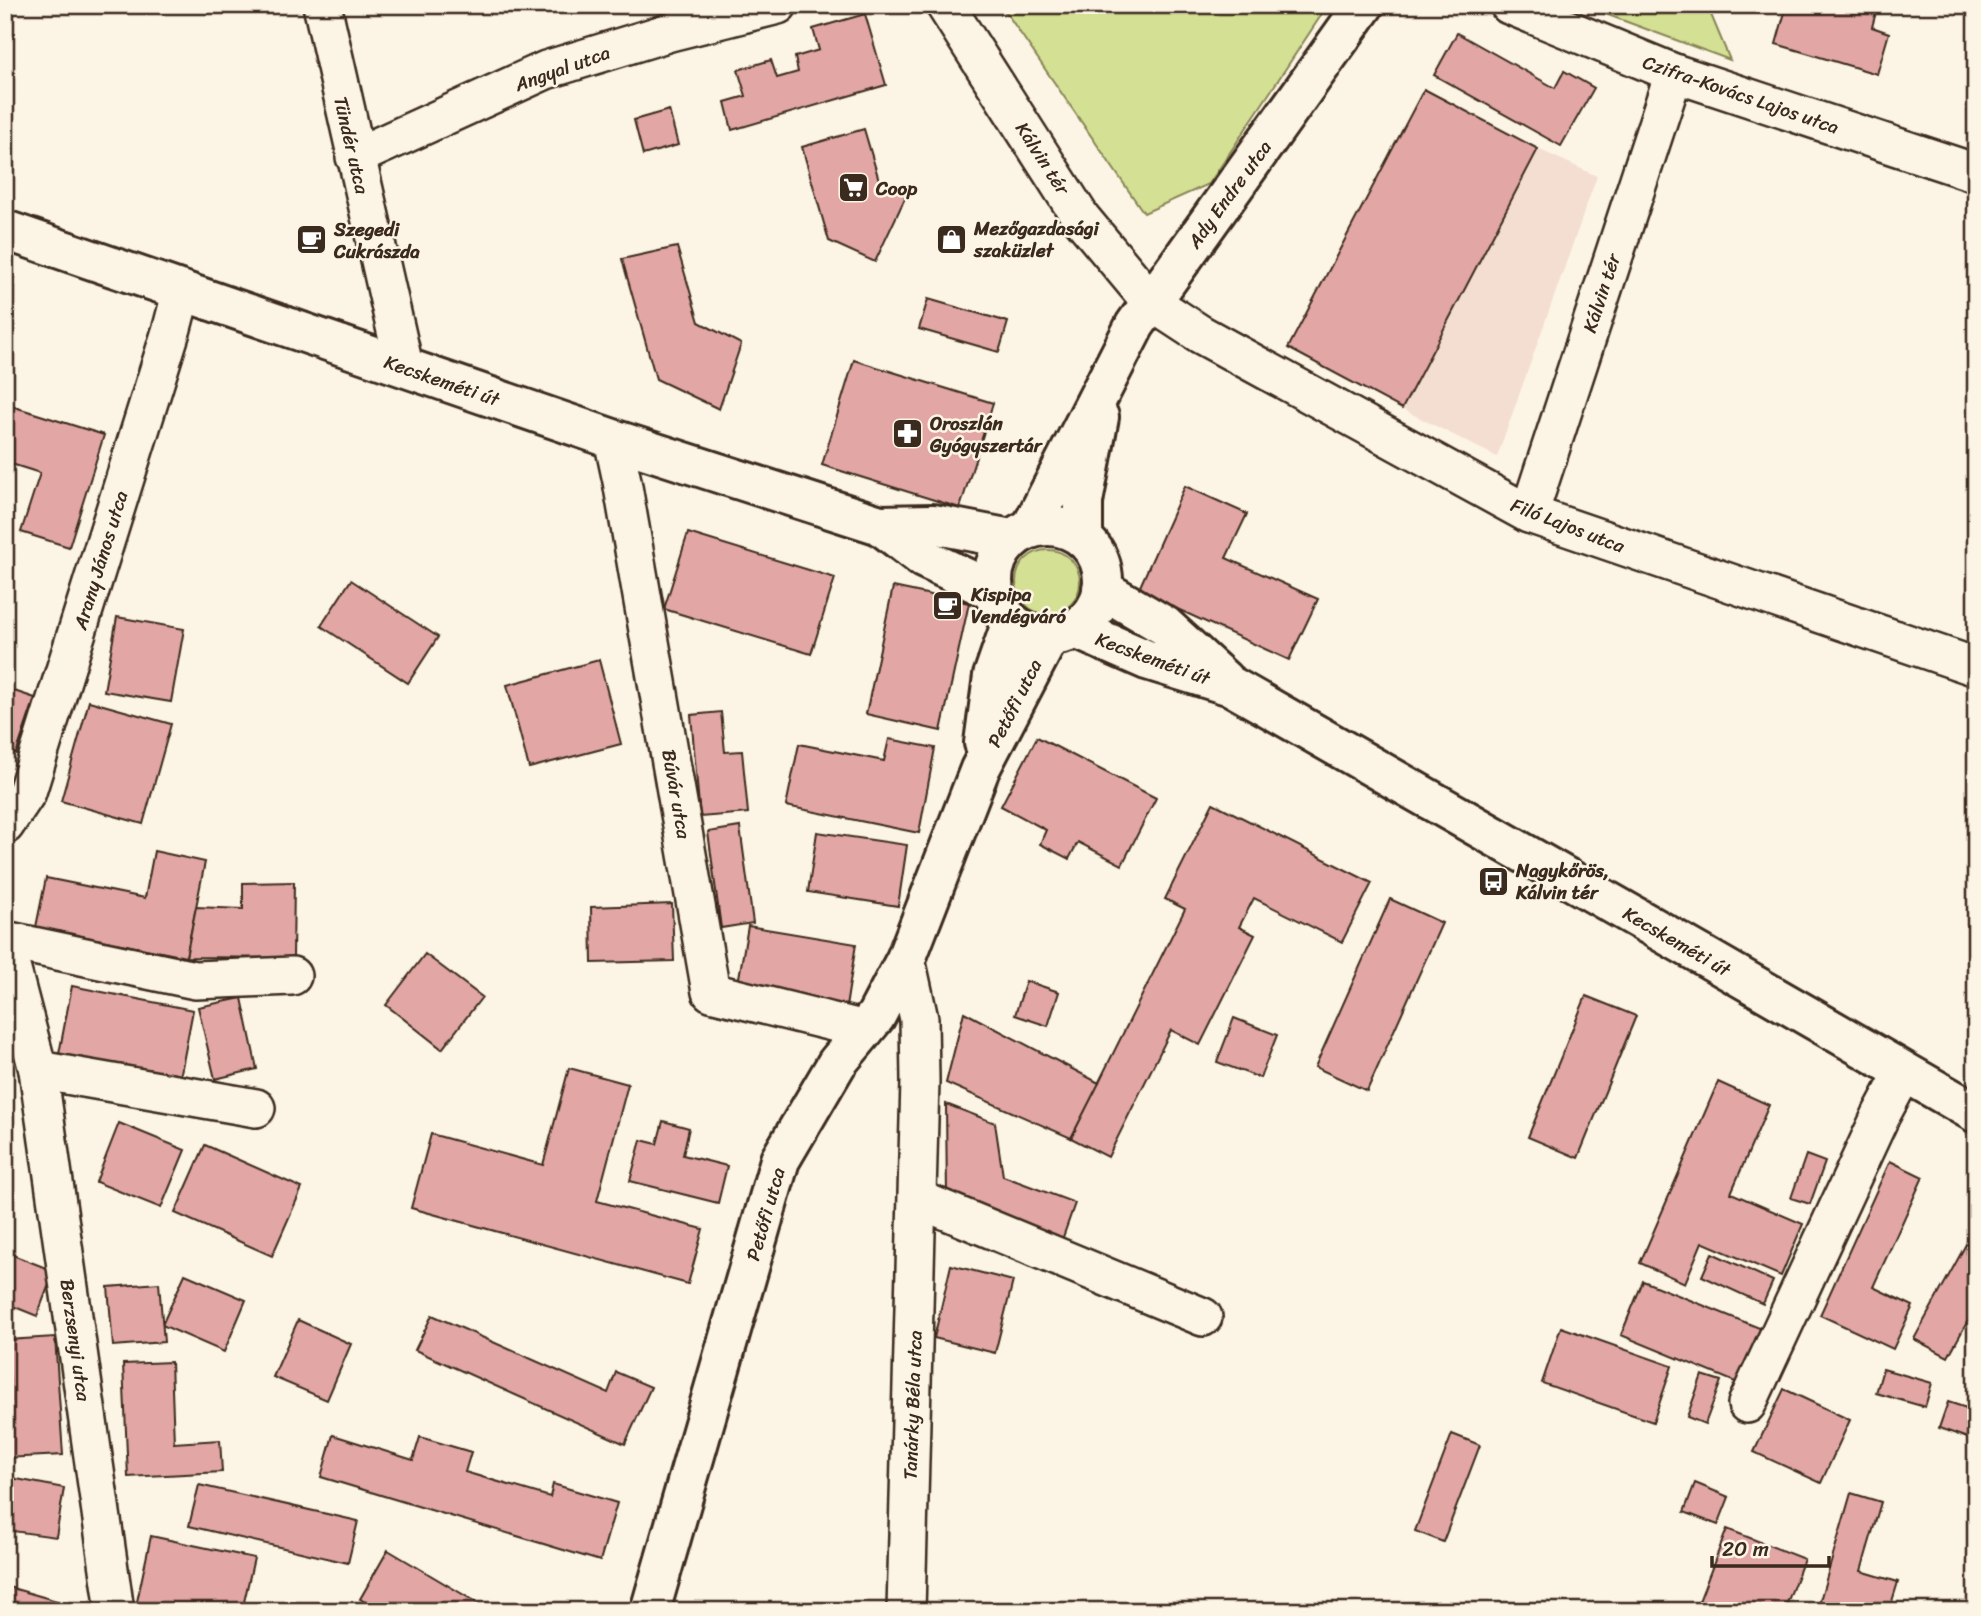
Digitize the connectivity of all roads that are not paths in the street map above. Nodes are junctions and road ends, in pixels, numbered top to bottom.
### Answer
1 (322, 5) edge
2 (778, 5) edge
3 (946, 5) edge
4 (1364, 5) edge
5 (1509, 5) edge
6 (1674, 73) junction
7 (355, 157) junction
8 (1976, 173) edge
9 (5, 230) edge
10 (182, 290) junction
11 (1151, 302) junction
12 (404, 366) junction
13 (1104, 388) junction
14 (613, 439) junction
15 (1529, 514) junction
16 (880, 525) junction
17 (1021, 533) junction
18 (1083, 538) junction
19 (1102, 589) junction
20 (993, 591) junction
21 (1011, 624) junction
22 (1063, 633) junction
23 (1976, 667) edge
24 (1231, 686) junction
25 (980, 769) junction
26 (5, 825) edge
27 (5, 942) edge
28 (906, 959) junction
29 (292, 976) dead end
30 (866, 1030) junction
31 (38, 1070) junction
32 (1904, 1073) junction
33 (256, 1108) dead end
34 (1976, 1114) edge
35 (918, 1199) junction
36 (1203, 1317) dead end
37 (1748, 1404) dead end
38 (115, 1611) edge
39 (650, 1611) edge
40 (905, 1611) edge

1 - 7 street, Tündér utca
2 - 7 street, Angyal utca
3 - 11 street, Kálvin tér
4 - 11 main road, Ady Endre utca
5 - 6 street, Czifra-Kovács Lajos utca
6 - 8 street, Czifra-Kovács Lajos utca
6 - 15 street, Kálvin tér
7 - 12 street, Tündér utca
9 - 10 main road, Kecskeméti út
10 - 12 main road, Kecskeméti út
10 - 26 street, Arany János utca
11 - 13 main road, Ady Endre utca
11 - 15 street, Filó Lajos utca
12 - 14 main road, Kecskeméti út
13 - 17 main road, Ady Endre utca
13 - 18 main road, Ady Endre utca
14 - 16 main road, Kecskeméti út
14 - 30 street, Búvár utca
15 - 23 street, Filó Lajos utca
16 - 17 main road, Kecskeméti út
16 - 20 main road, Kecskeméti út
17 - 18 main road
17 - 20 main road
18 - 19 main road
19 - 22 main road
19 - 24 main road, Kecskeméti út
20 - 21 main road
21 - 22 main road
21 - 25 main road, Petőfi utca
22 - 24 main road, Kecskeméti út
22 - 25 main road, Petőfi utca
24 - 32 main road, Kecskeméti út
25 - 28 main road, Petőfi utca
27 - 29 street, Berzsenyi utca
27 - 31 street, Berzsenyi utca
28 - 30 main road, Petőfi utca
28 - 35 street, Tanárky Béla utca
30 - 39 main road, Petőfi utca
31 - 33 street
31 - 38 street, Berzsenyi utca
32 - 34 main road, Kecskeméti út
32 - 37 street
35 - 36 street
35 - 40 street, Tanárky Béla utca

